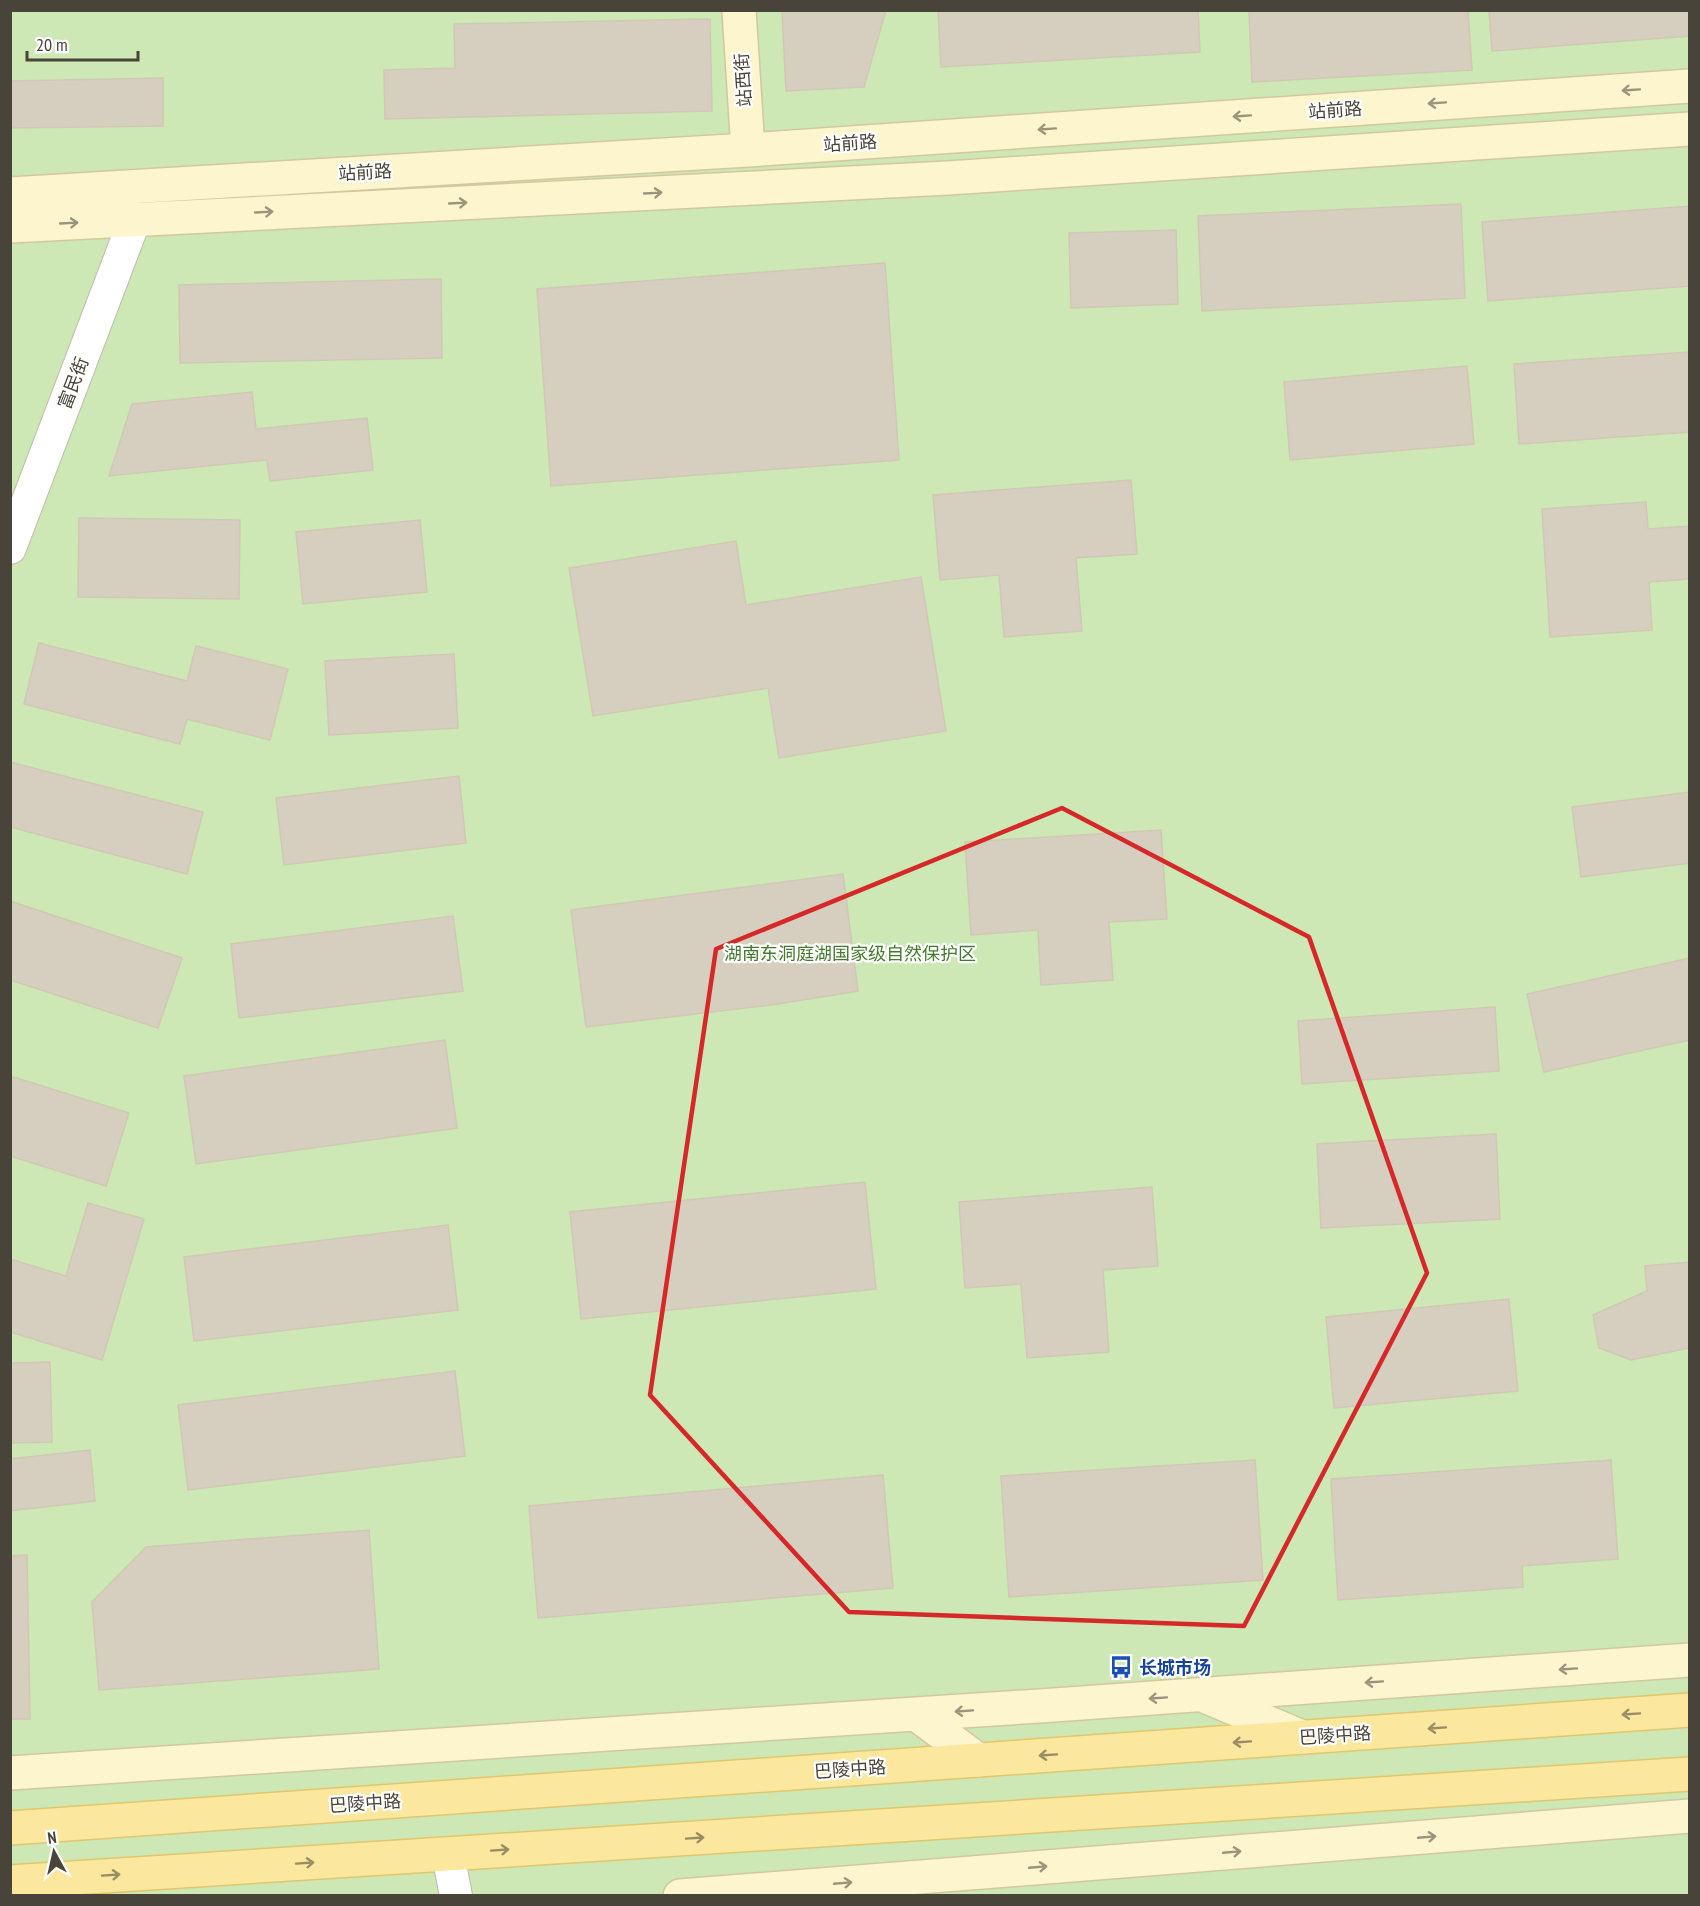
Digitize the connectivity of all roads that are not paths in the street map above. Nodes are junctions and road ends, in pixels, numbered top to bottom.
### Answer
1 (739, 10) edge
2 (1689, 86) edge
3 (1689, 129) edge
4 (748, 150) junction
5 (10, 194) edge
6 (135, 219) junction
7 (10, 226) edge
8 (10, 548) edge
9 (1689, 1660) edge
10 (1202, 1694) junction
11 (1689, 1710) edge
12 (916, 1714) junction
13 (1302, 1737) junction
14 (978, 1760) junction
15 (10, 1773) edge
16 (1689, 1774) edge
17 (1689, 1816) edge
18 (10, 1828) edge
19 (448, 1854) junction
20 (10, 1882) edge
21 (456, 1896) edge
22 (680, 1896) edge

1 - 4 main road, 站西街
2 -> 4 main road, 站前路
6 -> 3 main road, 站前路
4 - 5 main road, 站前路
7 -> 6 main road, 站前路
6 - 8 street, 富民街
9 -> 10 main road
10 -> 12 main road
10 - 13 main road
11 -> 13 main road, 巴陵中路
12 - 14 main road
12 - 15 main road
13 -> 14 main road, 巴陵中路
14 - 18 main road, 巴陵中路
19 -> 16 main road
22 -> 17 main road
20 -> 19 main road
19 - 21 street

